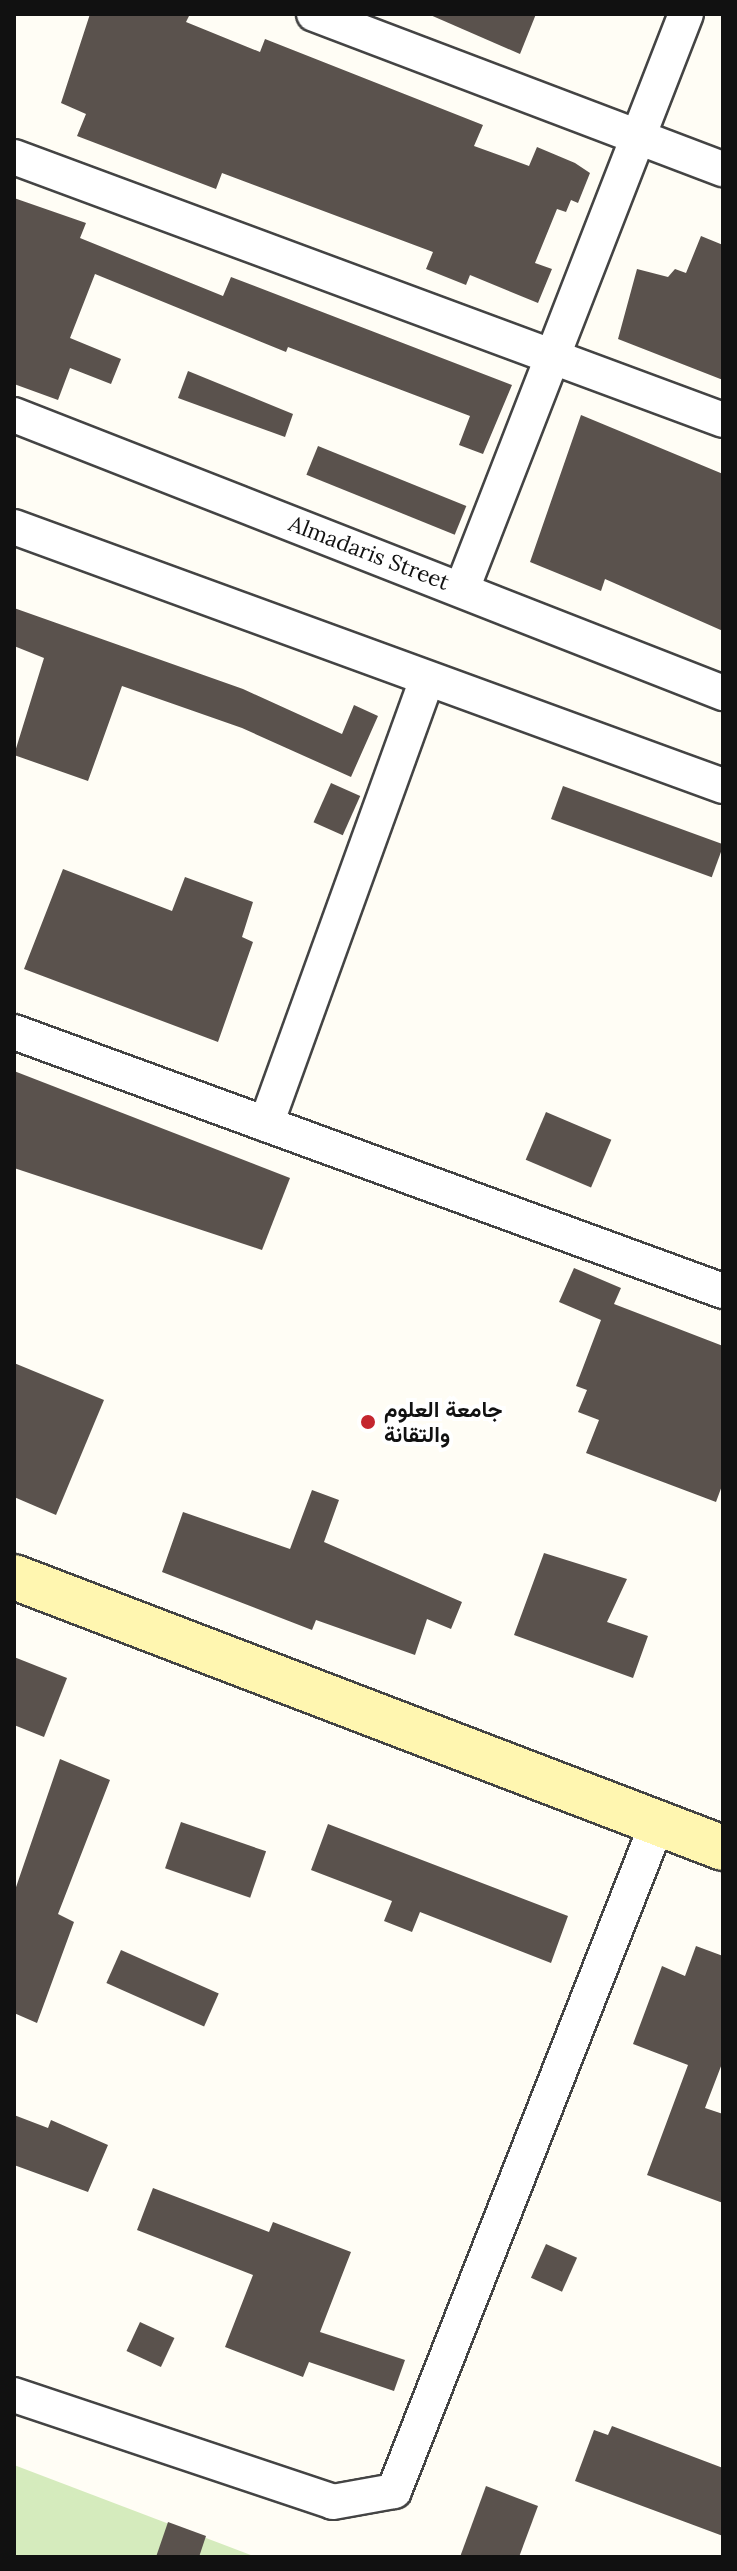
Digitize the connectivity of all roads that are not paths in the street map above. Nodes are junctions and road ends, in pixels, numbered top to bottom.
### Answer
1 (314, 14) edge
2 (686, 14) edge
3 (640, 137) junction
4 (14, 157) edge
5 (723, 169) edge
6 (554, 358) junction
7 (14, 415) edge
8 (723, 420) edge
9 (14, 527) edge
10 (462, 589) junction
11 (426, 682) junction
12 (723, 693) edge
13 (723, 786) edge
14 (14, 1032) edge
15 (266, 1124) junction
16 (723, 1291) edge
17 (14, 1577) edge
18 (657, 1824) junction
19 (723, 1848) edge
20 (14, 2395) edge

1 - 3 street
2 - 3 street
3 - 5 street
3 - 6 street
4 - 6 street
6 - 8 street
6 - 10 street
7 - 10 street, Almadaris Street
9 - 11 street
10 - 12 street, Almadaris Street
11 - 13 street
11 - 15 street
14 - 15 street
15 - 16 street
17 - 18 street
18 - 19 street
18 - 20 street

